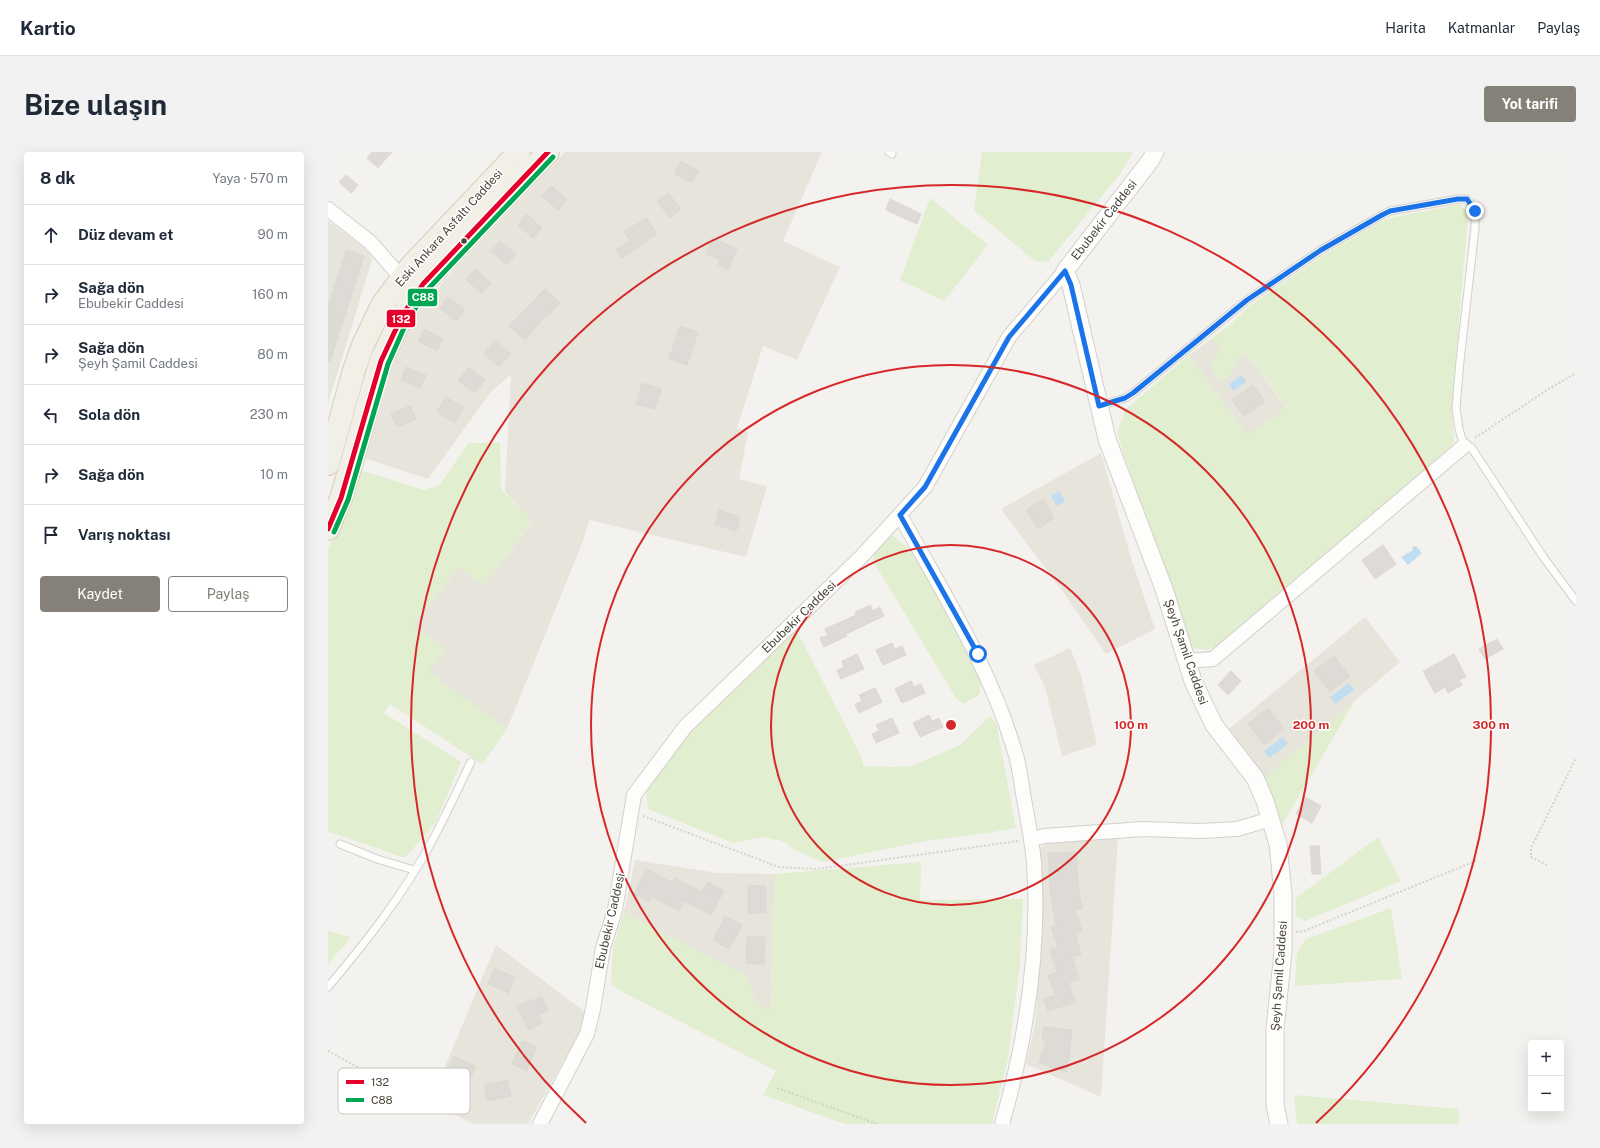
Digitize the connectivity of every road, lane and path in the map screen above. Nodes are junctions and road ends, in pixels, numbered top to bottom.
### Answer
1 (519, 152) edge
2 (548, 152) edge
3 (1155, 152) edge
4 (328, 209) edge
5 (1065, 271) junction
6 (401, 277) junction
7 (1576, 373) edge
8 (1099, 406) junction
9 (1464, 446) junction
10 (328, 464) edge
11 (900, 515) junction
12 (328, 529) edge
13 (1576, 601) edge
14 (1187, 661) junction
15 (1576, 758) edge
16 (471, 762) dead end
17 (632, 812) junction
18 (1271, 819) junction
19 (1031, 839) junction
20 (340, 844) dead end
21 (1478, 860) dead end
22 (1547, 865) dead end
23 (414, 870) junction
24 (1283, 932) junction
25 (328, 987) edge
26 (328, 1051) edge
27 (359, 1068) edge
28 (777, 1088) dead end
29 (540, 1124) edge
30 (877, 1124) edge
31 (1002, 1124) edge
32 (1279, 1124) edge

1 - 6 main road, Eski Ankara Asfaltı Caddesi
2 - 12 main road, Eski Ankara Asfaltı Caddesi
3 - 5 street, Ebubekir Caddesi
4 - 6 street
5 - 8 street, Şeyh Şamil Caddesi
5 - 11 street, Ebubekir Caddesi
6 - 10 main road, Eski Ankara Asfaltı Caddesi
7 - 9 path
8 - 9 lane
8 - 14 street, Şeyh Şamil Caddesi
9 - 13 lane
9 - 14 street
11 - 17 street, Ebubekir Caddesi
11 - 19 street
14 - 18 street, Şeyh Şamil Caddesi
15 - 22 path
16 - 23 lane
17 - 19 path
17 - 29 street, Ebubekir Caddesi
18 - 19 street
18 - 24 street, Şeyh Şamil Caddesi
19 - 31 street
20 - 23 lane
21 - 24 path
23 - 25 lane
24 - 32 street, Şeyh Şamil Caddesi
26 - 27 path
28 - 30 path

